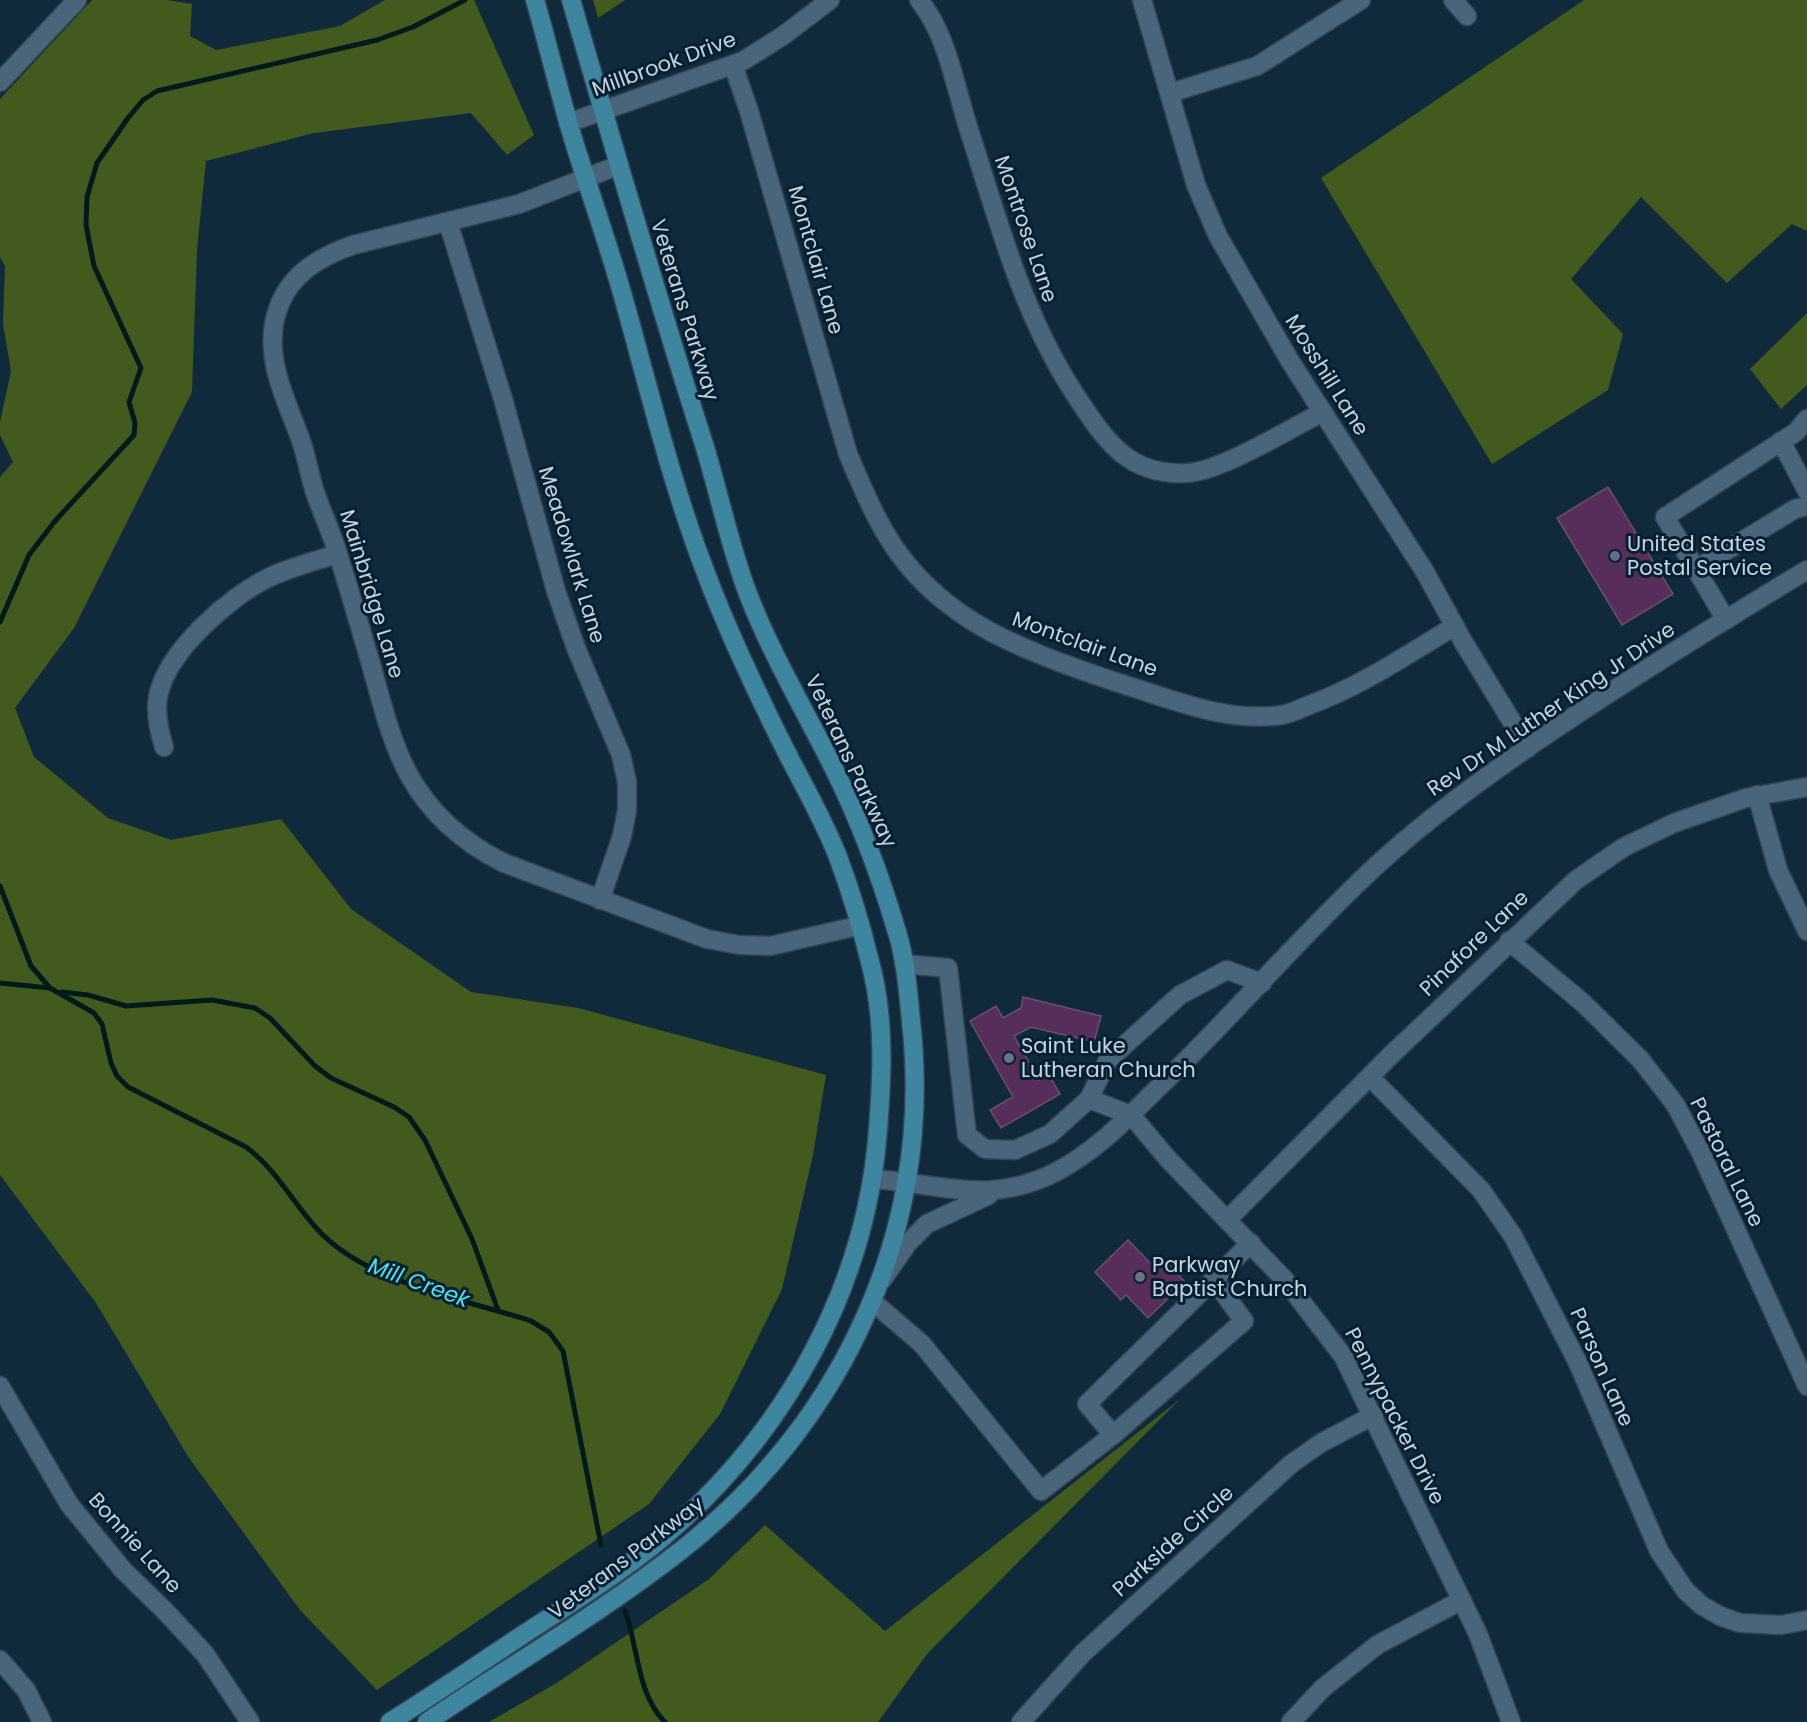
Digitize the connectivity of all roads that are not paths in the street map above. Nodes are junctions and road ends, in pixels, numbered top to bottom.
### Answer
1 (77, 0) edge
2 (535, 0) edge
3 (571, 0) edge
4 (830, 0) edge
5 (919, 0) edge
6 (1142, 0) edge
7 (1361, 0) edge
8 (1453, 0) edge
9 (1467, 16) dead end
10 (734, 65) junction
11 (0, 82) edge
12 (1170, 93) junction
13 (603, 110) junction
14 (568, 123) junction
15 (619, 165) junction
16 (587, 179) junction
17 (448, 222) junction
18 (1323, 412) junction
19 (1807, 418) edge
20 (1781, 441) junction
21 (1807, 490) edge
22 (1807, 506) edge
23 (338, 554) junction
24 (1696, 569) junction
25 (1807, 570) edge
26 (1726, 620) junction
27 (1455, 626) junction
28 (164, 747) dead end
29 (1528, 748) junction
30 (1807, 787) edge
31 (1757, 795) junction
32 (600, 900) junction
33 (858, 926) junction
34 (1807, 931) edge
35 (1509, 941) junction
36 (904, 964) junction
37 (1262, 983) junction
38 (1370, 1077) junction
39 (1089, 1099) junction
40 (1131, 1115) junction
41 (872, 1179) junction
42 (907, 1181) junction
43 (1002, 1190) junction
44 (1227, 1220) junction
45 (1251, 1243) junction
46 (1215, 1281) junction
47 (879, 1284) junction
48 (873, 1302) junction
49 (0, 1386) edge
50 (1807, 1386) edge
51 (1374, 1415) junction
52 (1113, 1435) junction
53 (1462, 1600) junction
54 (1807, 1620) edge
55 (0, 1660) edge
56 (42, 1722) edge
57 (250, 1722) edge
58 (390, 1722) edge
59 (427, 1722) edge
60 (1021, 1722) edge
61 (1291, 1722) edge
62 (1511, 1722) edge

1 - 11 street
2 - 14 main road
3 - 13 main road, Veterans Parkway
4 - 10 street, Millbrook Drive
5 - 18 street, Montrose Lane
6 - 12 street, Mosshill Lane
7 - 12 street
8 - 9 street
10 - 13 street, Millbrook Drive
10 - 27 street, Montclair Lane
12 - 18 street, Mosshill Lane
13 - 14 street, Millbrook Drive
13 - 15 main road, Veterans Parkway
14 - 16 main road
15 - 16 street, Mainbridge Lane
15 - 36 main road, Veterans Parkway
16 - 17 street, Mainbridge Lane
16 - 33 main road, Veterans Parkway
17 - 23 street, Mainbridge Lane
17 - 32 street, Meadowlark Lane
18 - 27 street, Mosshill Lane
19 - 20 street
20 - 21 street
20 - 24 street
22 - 24 street
23 - 28 street
23 - 32 street, Mainbridge Lane
24 - 26 street
25 - 26 street, Rev Dr M Luther King Jr Drive
26 - 29 street, Rev Dr M Luther King Jr Drive
27 - 29 street, Mosshill Lane
29 - 37 street, Rev Dr M Luther King Jr Drive
30 - 31 street, Pinafore Lane
31 - 34 street
31 - 35 street, Pinafore Lane
32 - 33 street, Mainbridge Lane
33 - 41 main road, Veterans Parkway
35 - 38 street, Pinafore Lane
35 - 50 street, Pastoral Lane
36 - 39 street
36 - 42 main road, Veterans Parkway
37 - 39 street
37 - 40 street, Rev Dr M Luther King Jr Drive
38 - 44 street, Pinafore Lane
38 - 54 street, Parson Lane
39 - 40 street
40 - 43 street, Rev Dr M Luther King Jr Drive
40 - 44 street, Pennypacker Drive
41 - 42 street, Rev Dr M Luther King Jr Drive
41 - 58 main road, Veterans Parkway
42 - 43 street, Rev Dr M Luther King Jr Drive
42 - 47 main road, Veterans Parkway
43 - 47 street
44 - 45 street, Pennypacker Drive
45 - 46 street
45 - 51 street, Pennypacker Drive
46 - 52 street
46 - 52 street
47 - 48 main road, Veterans Parkway
48 - 52 street
48 - 59 main road, Veterans Parkway
49 - 57 street, Bonnie Lane
51 - 53 street, Pennypacker Drive
51 - 60 street, Parkside Circle
53 - 61 street
53 - 62 street, Pennypacker Drive
55 - 56 street

